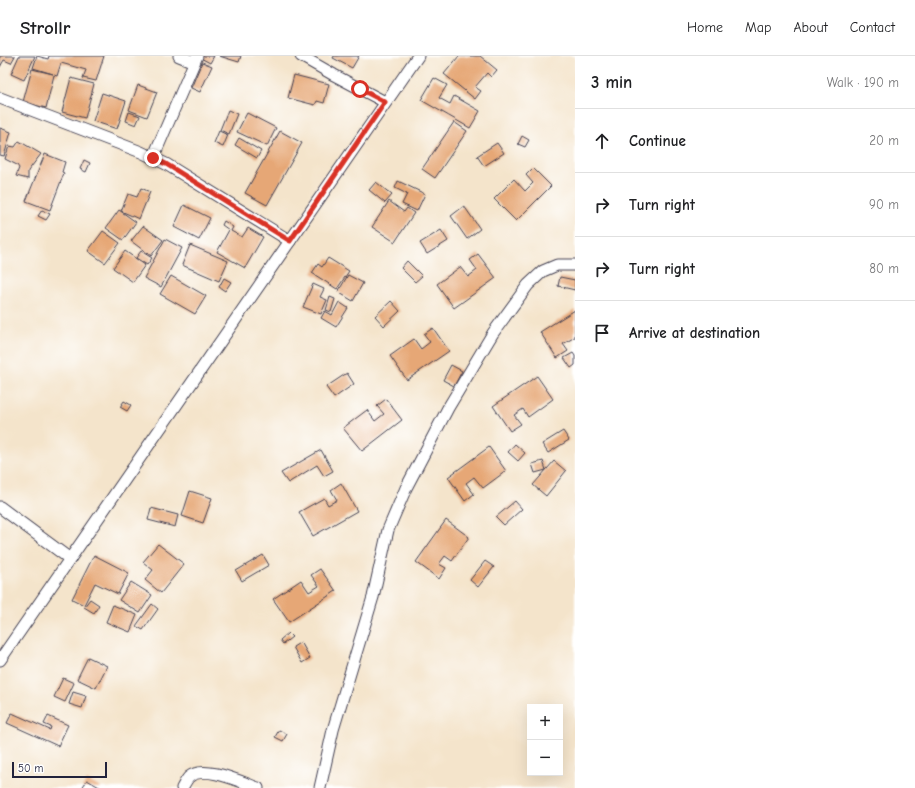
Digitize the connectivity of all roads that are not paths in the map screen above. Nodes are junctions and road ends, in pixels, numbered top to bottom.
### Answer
1 (179, 56) edge
2 (301, 56) edge
3 (418, 56) edge
4 (196, 59) edge
5 (0, 98) edge
6 (385, 102) junction
7 (153, 158) junction
8 (290, 241) junction
9 (575, 265) edge
10 (0, 507) edge
11 (70, 559) junction
12 (0, 660) edge
13 (182, 788) edge
14 (258, 788) edge
15 (320, 788) edge

1 - 4 street
2 - 6 street
3 - 6 street
4 - 7 street
5 - 7 street
6 - 8 street
7 - 8 street
8 - 11 street
9 - 15 street
10 - 11 street
11 - 12 street
13 - 14 street

